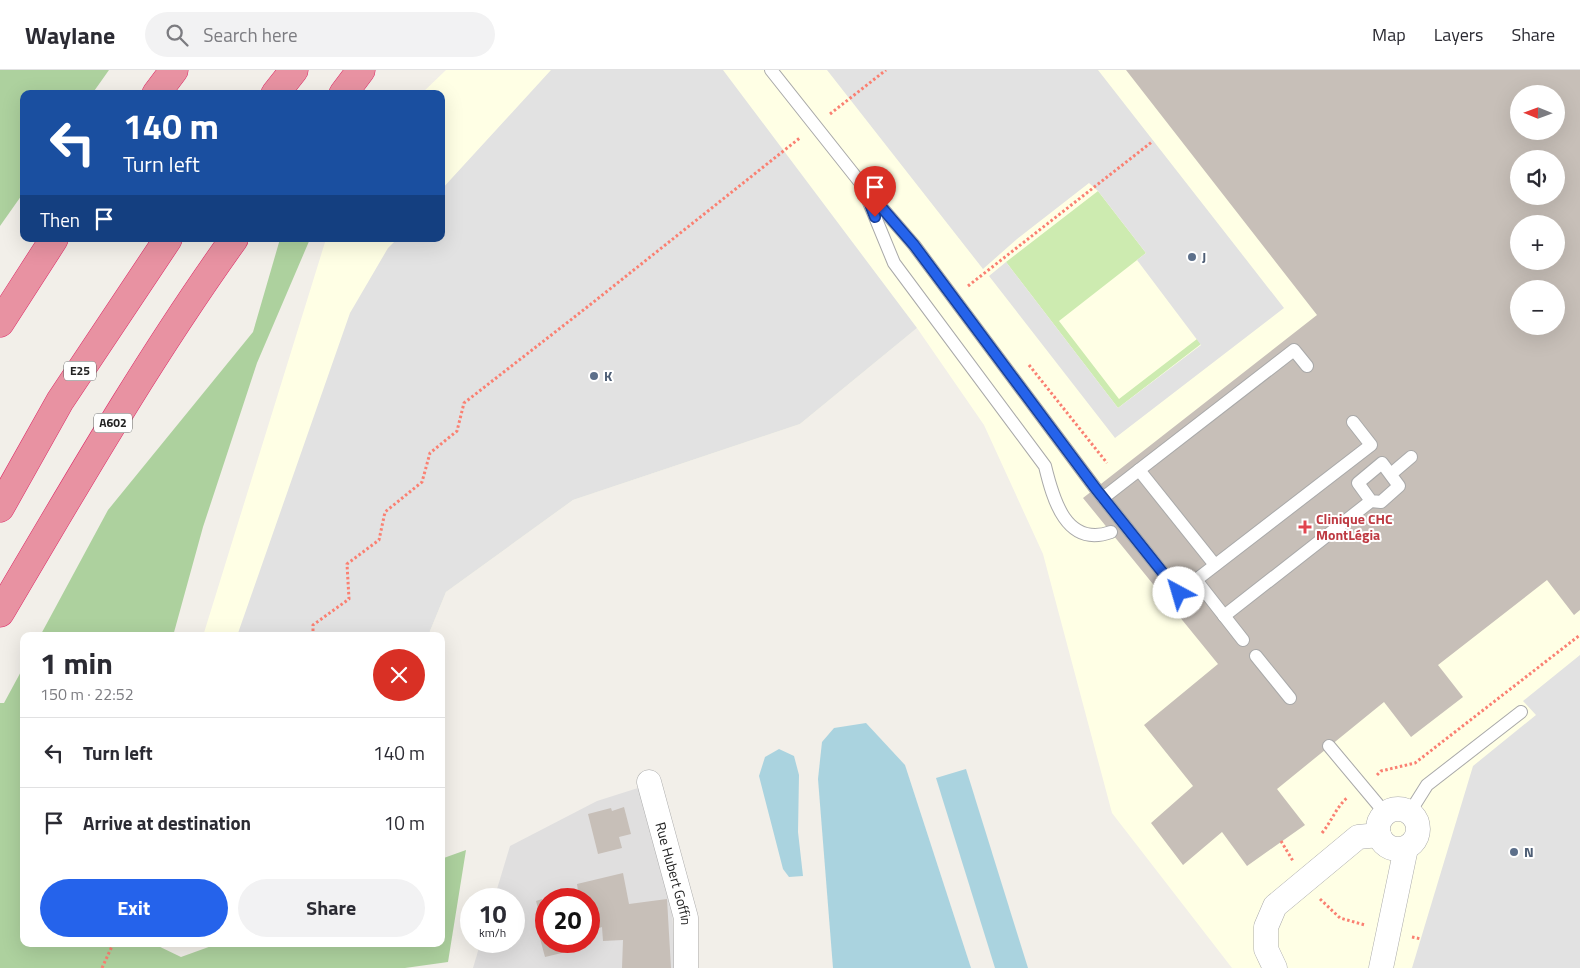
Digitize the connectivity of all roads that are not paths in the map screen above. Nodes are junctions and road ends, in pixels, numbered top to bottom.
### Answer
1 (174, 70) edge
2 (294, 70) edge
3 (361, 70) edge
4 (771, 70) edge
5 (159, 90) edge
6 (278, 90) edge
7 (345, 90) edge
8 (863, 186) junction
9 (52, 242) edge
10 (166, 242) edge
11 (232, 242) edge
12 (0, 323) edge
13 (1307, 366) dead end
14 (1353, 422) dead end
15 (1411, 457) dead end
16 (1140, 470) junction
17 (1391, 474) junction
18 (1104, 498) junction
19 (1371, 501) junction
20 (0, 508) edge
21 (1111, 532) dead end
22 (1215, 565) junction
23 (1196, 580) junction
24 (0, 613) edge
25 (1224, 616) junction
26 (1243, 640) dead end
27 (1256, 656) dead end
28 (1290, 698) dead end
29 (1521, 712) dead end
30 (1329, 746) dead end
31 (649, 782) dead end
32 (1410, 812) junction
33 (1382, 824) junction
34 (1406, 848) junction
35 (686, 968) edge
36 (1275, 968) edge
37 (1380, 968) edge

1 - 5 highway
2 - 6 highway
3 - 7 highway
4 - 8 lane
8 - 18 lane
8 - 21 lane
9 - 12 highway
10 - 20 highway, E25
11 - 24 highway, A602
13 - 16 lane
14 - 22 lane
15 - 17 lane
16 - 18 lane
16 - 22 lane
17 - 19 lane
17 - 19 lane
18 - 23 lane
19 - 25 lane
22 - 23 lane
23 - 25 lane
25 - 26 lane
27 - 28 lane
29 - 32 lane
30 - 33 lane
31 - 35 street, Rue Hubert Goffin
32 - 33 street
32 - 34 street
33 - 34 street
33 - 36 street
34 - 37 street

